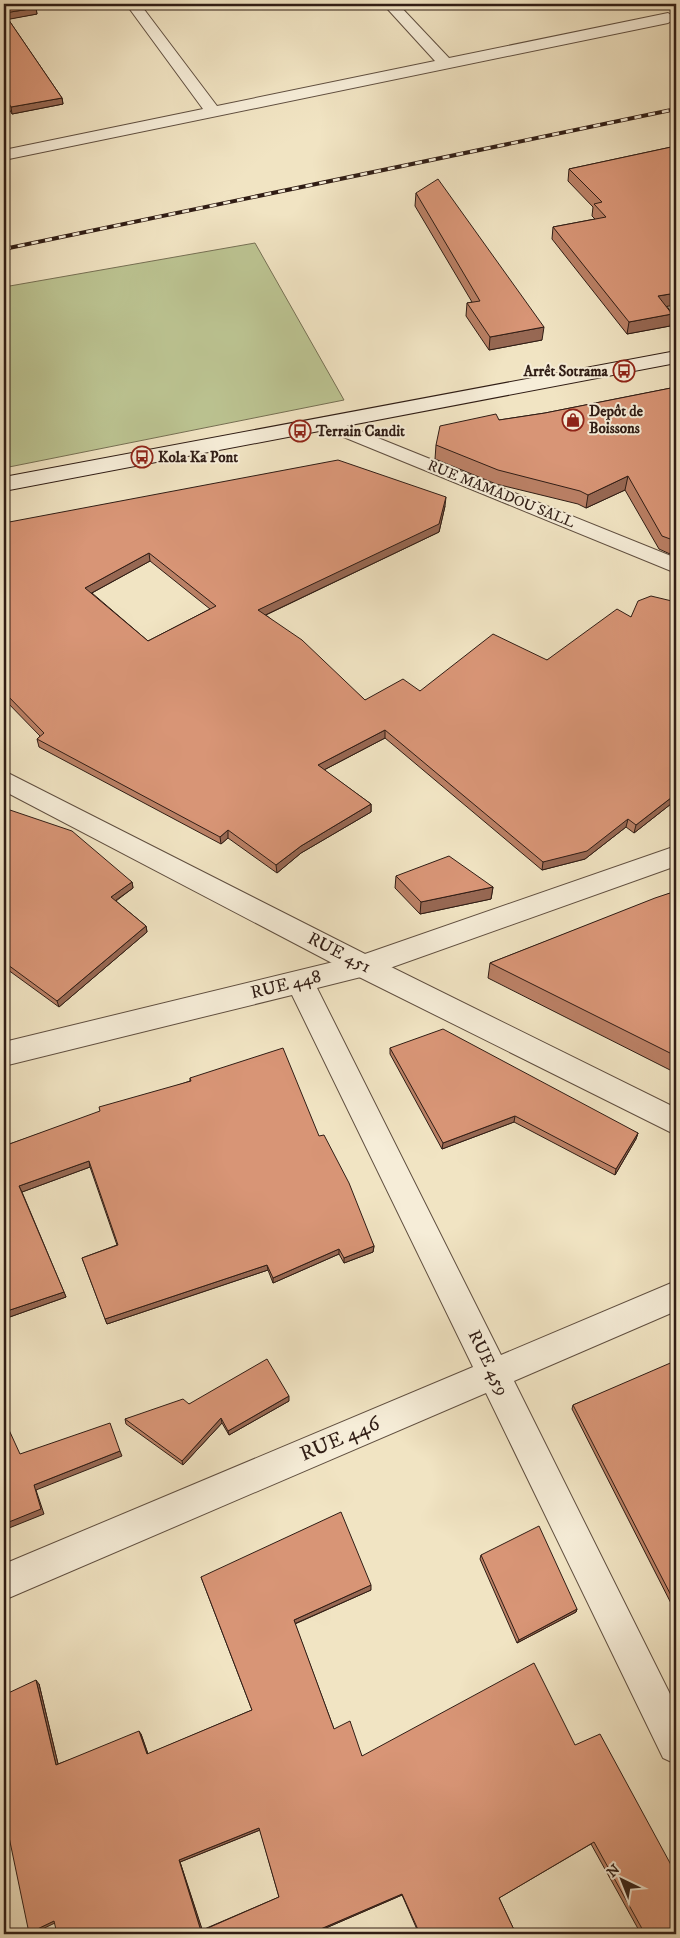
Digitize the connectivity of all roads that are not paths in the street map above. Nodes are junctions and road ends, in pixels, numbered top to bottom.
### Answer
1 (133, 4) edge
2 (390, 4) edge
3 (668, 18) dead end
4 (446, 64) junction
5 (213, 112) junction
6 (4, 155) edge
7 (676, 357) edge
8 (326, 423) junction
9 (4, 484) edge
10 (676, 566) edge
11 (4, 780) edge
12 (676, 856) edge
13 (363, 966) junction
14 (300, 982) junction
15 (4, 1054) edge
16 (676, 1122) edge
17 (676, 1296) edge
18 (493, 1374) junction
19 (4, 1582) edge
20 (676, 1745) edge

1 - 5 street
2 - 4 street
3 - 4 street
4 - 5 street
5 - 6 street
7 - 8 street
8 - 9 street
8 - 10 street, RUE MAMADOU SALL
11 - 13 street, RUE 451
12 - 13 street, RUE 448
13 - 14 street, RUE 448
13 - 16 street, RUE 451
14 - 15 street, RUE 448
14 - 18 street, RUE 459
17 - 18 street, RUE 446
18 - 19 street, RUE 446
18 - 20 street, RUE 459

